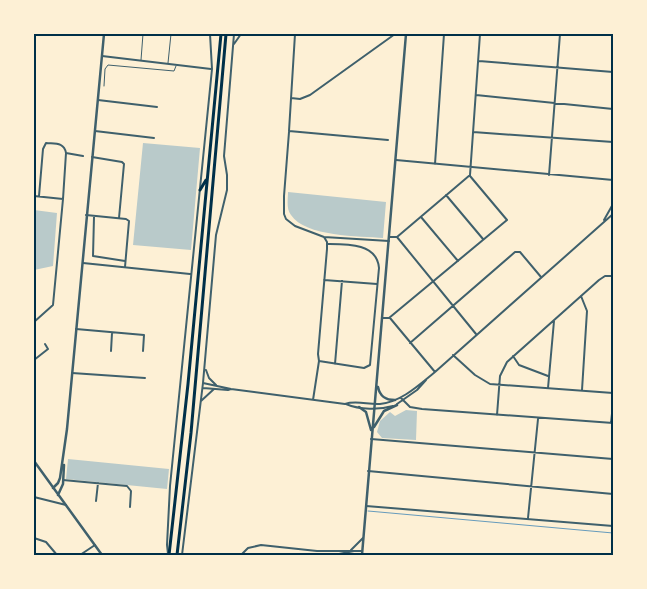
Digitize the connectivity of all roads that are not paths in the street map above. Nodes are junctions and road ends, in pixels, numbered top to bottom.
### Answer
1 (104, 34) edge
2 (143, 34) edge
3 (171, 34) edge
4 (210, 34) edge
5 (221, 34) edge
6 (226, 34) edge
7 (234, 34) edge
8 (241, 34) edge
9 (295, 34) edge
10 (395, 34) edge
11 (406, 34) edge
12 (444, 34) edge
13 (480, 34) edge
14 (560, 34) edge
15 (602, 34) edge
16 (613, 34) edge
17 (233, 46) junction
18 (102, 56) junction
19 (141, 60) junction
20 (479, 61) junction
21 (168, 63) junction
22 (176, 65) junction
23 (558, 68) junction
24 (212, 69) junction
25 (613, 72) edge
26 (104, 86) dead end
27 (476, 94) junction
28 (291, 98) junction
29 (97, 100) junction
30 (555, 104) junction
31 (157, 107) dead end
32 (613, 109) edge
33 (95, 131) junction
34 (290, 131) junction
35 (473, 132) junction
36 (553, 137) junction
37 (154, 138) dead end
38 (388, 140) dead end
39 (613, 142) edge
40 (66, 153) junction
41 (83, 156) dead end
42 (92, 157) junction
43 (396, 160) junction
44 (435, 165) junction
45 (470, 168) junction
46 (470, 175) junction
47 (549, 175) junction
48 (207, 178) junction
49 (613, 180) edge
50 (200, 190) junction
51 (446, 195) junction
52 (34, 196) edge
53 (39, 196) junction
54 (62, 199) junction
55 (613, 204) edge
56 (613, 214) edge
57 (86, 215) junction
58 (94, 216) junction
59 (421, 216) junction
60 (118, 218) junction
61 (602, 223) junction
62 (324, 237) junction
63 (389, 237) junction
64 (397, 237) junction
65 (357, 239) junction
66 (484, 239) junction
67 (389, 241) junction
68 (327, 244) junction
69 (356, 246) junction
70 (125, 261) junction
71 (458, 261) junction
72 (82, 263) junction
73 (125, 267) junction
74 (190, 274) junction
75 (613, 276) edge
76 (541, 277) junction
77 (324, 280) junction
78 (433, 281) junction
79 (342, 282) junction
80 (377, 284) junction
81 (581, 296) junction
82 (453, 306) junction
83 (383, 318) junction
84 (389, 318) junction
85 (554, 321) junction
86 (34, 322) edge
87 (76, 330) junction
88 (112, 332) junction
89 (477, 334) junction
90 (410, 343) junction
91 (45, 344) dead end
92 (143, 350) dead end
93 (111, 351) dead end
94 (454, 355) junction
95 (513, 356) junction
96 (34, 360) edge
97 (319, 361) junction
98 (335, 364) junction
99 (205, 368) junction
100 (435, 372) junction
101 (72, 373) junction
102 (548, 376) junction
103 (145, 378) dead end
104 (428, 378) junction
105 (203, 383) junction
106 (377, 383) junction
107 (500, 384) junction
108 (216, 386) junction
109 (203, 388) junction
110 (548, 388) junction
111 (214, 389) junction
112 (231, 389) junction
113 (582, 390) junction
114 (613, 393) edge
115 (400, 397) junction
116 (313, 400) junction
117 (395, 400) junction
118 (402, 401) junction
119 (201, 402) junction
120 (345, 404) junction
121 (375, 404) junction
122 (613, 404) edge
123 (397, 405) junction
124 (359, 407) junction
125 (375, 409) junction
126 (497, 415) junction
127 (538, 419) junction
128 (612, 423) edge
129 (372, 434) junction
130 (371, 439) junction
131 (536, 452) junction
132 (613, 459) edge
133 (34, 461) edge
134 (63, 464) junction
135 (368, 471) junction
136 (63, 480) junction
137 (98, 483) junction
138 (532, 486) junction
139 (53, 488) junction
140 (613, 494) edge
141 (58, 495) junction
142 (34, 497) edge
143 (96, 501) dead end
144 (66, 505) junction
145 (366, 506) junction
146 (130, 507) dead end
147 (528, 518) junction
148 (613, 526) edge
149 (34, 538) edge
150 (364, 538) junction
151 (95, 546) junction
152 (351, 550) junction
153 (363, 551) junction
154 (340, 552) junction
155 (57, 555) edge
156 (80, 555) edge
157 (102, 555) edge
158 (168, 555) edge
159 (176, 555) edge
160 (182, 555) edge
161 (241, 555) edge
162 (361, 555) edge

1 - 18 street
2 - 19 lane
3 - 21 lane
4 - 24 street
5 - 48 main road
6 - 159 main road
7 - 17 street
8 - 17 street
9 - 28 street
10 - 28 street
11 - 43 street
12 - 44 street
13 - 20 street
14 - 23 street
15 - 16 street
17 - 99 street
18 - 19 street
18 - 29 street
19 - 21 street
20 - 23 street
20 - 27 street
21 - 22 street
22 - 24 street
22 - 26 lane
23 - 25 street
23 - 30 street
24 - 50 street
27 - 30 street
27 - 35 street
28 - 34 street
29 - 31 street
29 - 33 street
30 - 32 street
30 - 36 street
33 - 37 street
33 - 42 street
34 - 38 street
34 - 62 street
35 - 36 street
35 - 45 street
36 - 39 street
36 - 47 street
40 - 41 street
40 - 53 street
40 - 54 street
42 - 57 street
42 - 60 street
43 - 44 street
43 - 63 street
44 - 45 street
45 - 46 street
45 - 47 street
46 - 51 street
46 - 66 street
47 - 49 street
48 - 50 main road
48 - 158 main road
50 - 74 street
51 - 59 street
51 - 66 street
52 - 53 street
53 - 54 street
54 - 86 street
55 - 61 street
56 - 61 street
57 - 58 street
57 - 72 street
58 - 60 street
58 - 70 street
59 - 64 street
59 - 71 street
60 - 70 street
61 - 76 street
62 - 65 street
62 - 68 street
63 - 64 street
63 - 67 street
64 - 78 street
65 - 67 street
65 - 69 street
66 - 71 street
67 - 83 street
68 - 69 street
68 - 77 street
69 - 80 street
70 - 73 street
71 - 78 street
72 - 73 street
72 - 87 street
73 - 74 street
74 - 158 street
75 - 81 street
76 - 82 street
76 - 89 street
77 - 79 street
77 - 97 street
78 - 82 street
78 - 84 street
79 - 80 street
79 - 98 street
80 - 98 street
81 - 85 street
81 - 113 street
82 - 89 street
82 - 90 street
83 - 84 street
83 - 106 street
84 - 90 street
85 - 95 street
85 - 102 street
87 - 88 street
87 - 101 street
88 - 92 street
88 - 93 street
89 - 94 street
90 - 100 street
91 - 96 street
94 - 100 street
94 - 107 street
95 - 102 street
95 - 107 street
97 - 98 street
97 - 116 street
99 - 105 street
99 - 108 street
100 - 104 street
101 - 103 street
101 - 134 street
102 - 110 street
104 - 115 street
104 - 118 street
105 - 108 street
105 - 109 street
106 - 117 street
106 - 121 street
107 - 110 street
107 - 126 street
108 - 112 street
109 - 111 street
109 - 119 street
110 - 113 street
111 - 112 street
111 - 119 street
112 - 116 street
113 - 114 street
115 - 117 street
115 - 118 street
116 - 120 street
117 - 121 street
118 - 123 street
118 - 126 street
119 - 160 street
120 - 121 street
120 - 124 street
121 - 125 street
122 - 128 street
123 - 125 street
123 - 129 street
124 - 125 street
124 - 129 street
125 - 129 street
126 - 127 street
127 - 128 street
127 - 131 street
129 - 130 street
130 - 131 street
130 - 135 street
131 - 132 street
131 - 138 street
133 - 139 street
134 - 136 street
134 - 139 street
135 - 138 street
135 - 145 street
136 - 137 street
136 - 141 street
137 - 143 street
137 - 146 street
138 - 140 street
138 - 147 street
139 - 141 street
141 - 144 street
142 - 144 street
144 - 151 street
145 - 147 street
145 - 150 street
147 - 148 street
149 - 155 street
150 - 152 street
150 - 153 street
151 - 156 street
151 - 157 street
152 - 153 street
152 - 154 street
153 - 162 street
154 - 161 street
154 - 162 street

